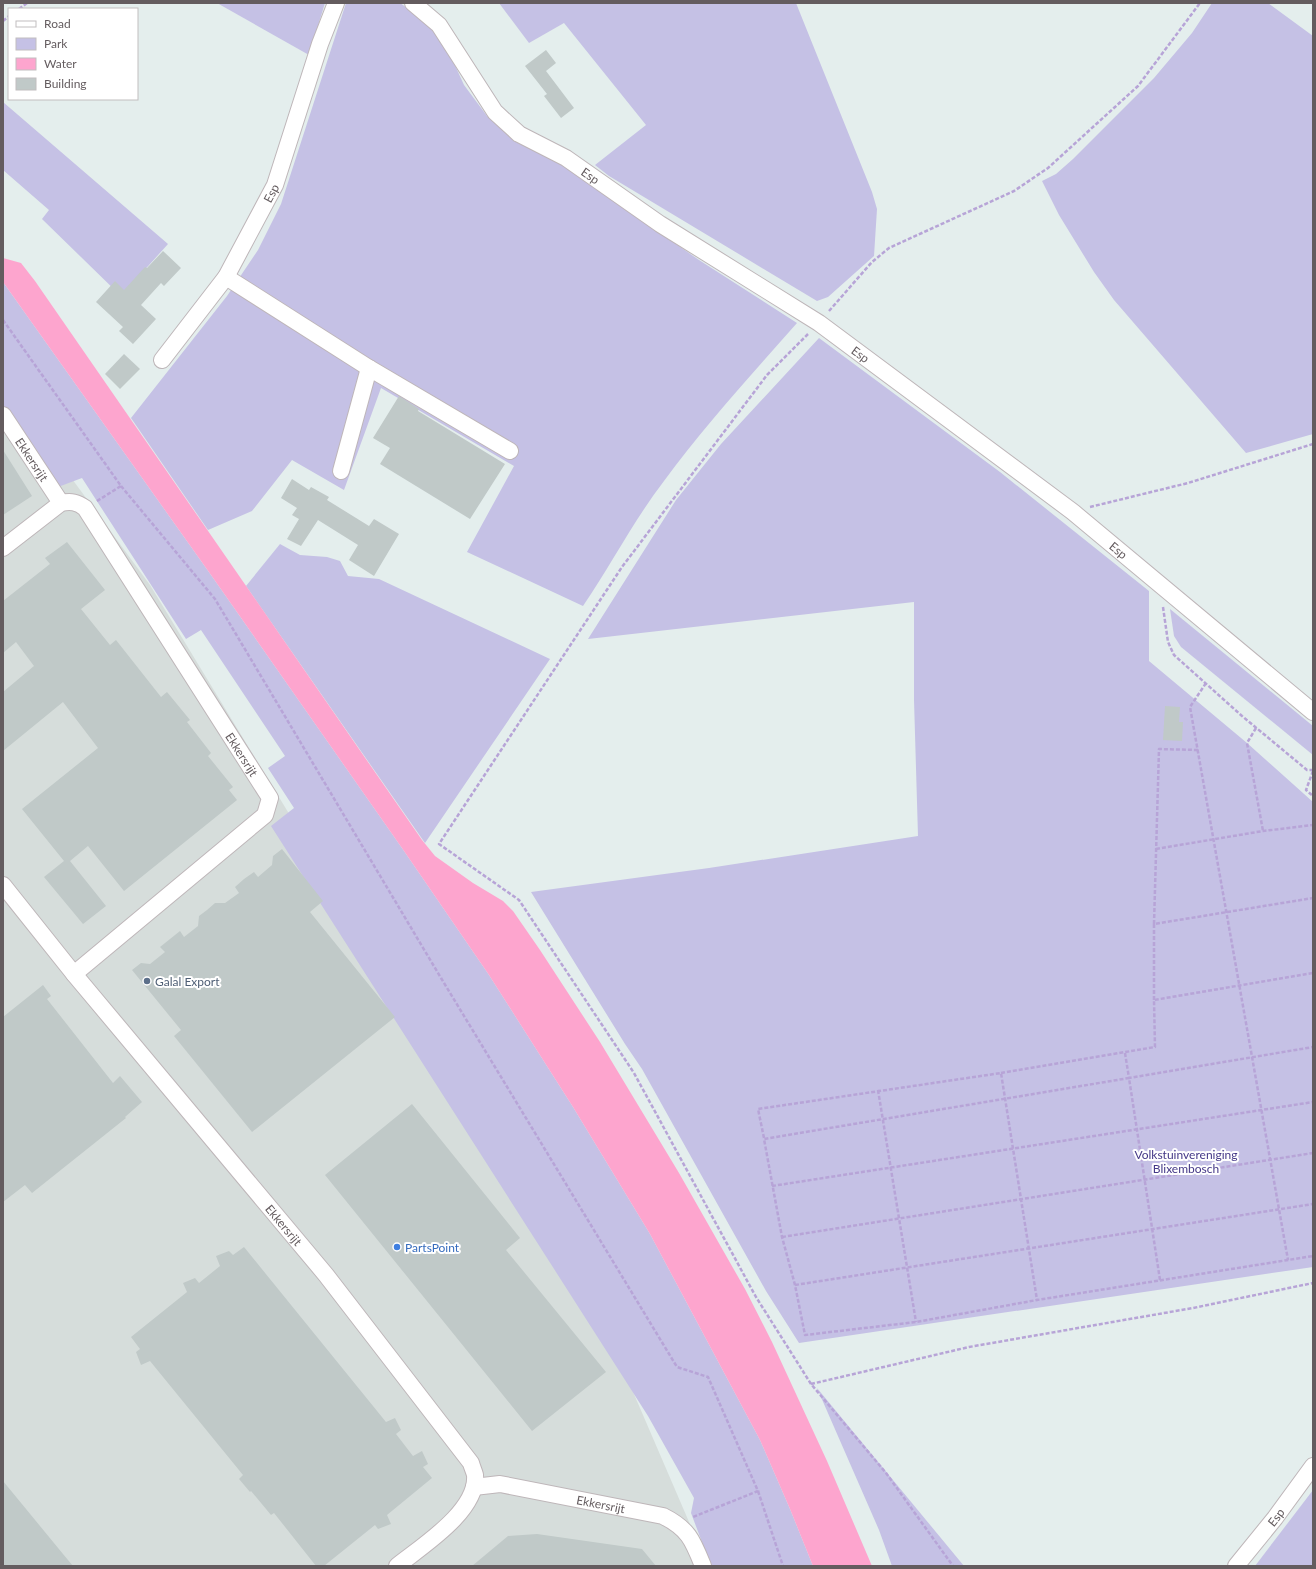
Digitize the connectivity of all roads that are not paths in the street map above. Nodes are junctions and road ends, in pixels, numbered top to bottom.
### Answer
1 (336, 3) edge
2 (413, 3) edge
3 (226, 277) junction
4 (162, 360) dead end
5 (369, 368) junction
6 (3, 415) edge
7 (510, 451) dead end
8 (341, 471) dead end
9 (61, 503) junction
10 (3, 548) edge
11 (1313, 712) edge
12 (3, 885) edge
13 (74, 974) junction
14 (1313, 1466) edge
15 (474, 1487) junction
16 (396, 1566) edge
17 (703, 1566) edge
18 (1236, 1566) edge

1 - 3 street, Esp
2 - 11 street, Esp
3 - 4 street, Esp
3 - 5 street
5 - 7 street
5 - 8 street
6 - 9 street, Ekkersrijt
9 - 10 street
9 - 13 street, Ekkersrijt
12 - 13 street, Ekkersrijt
13 - 15 street, Ekkersrijt
14 - 18 street, Esp
15 - 16 street, Ekkersrijt
15 - 17 street, Ekkersrijt

